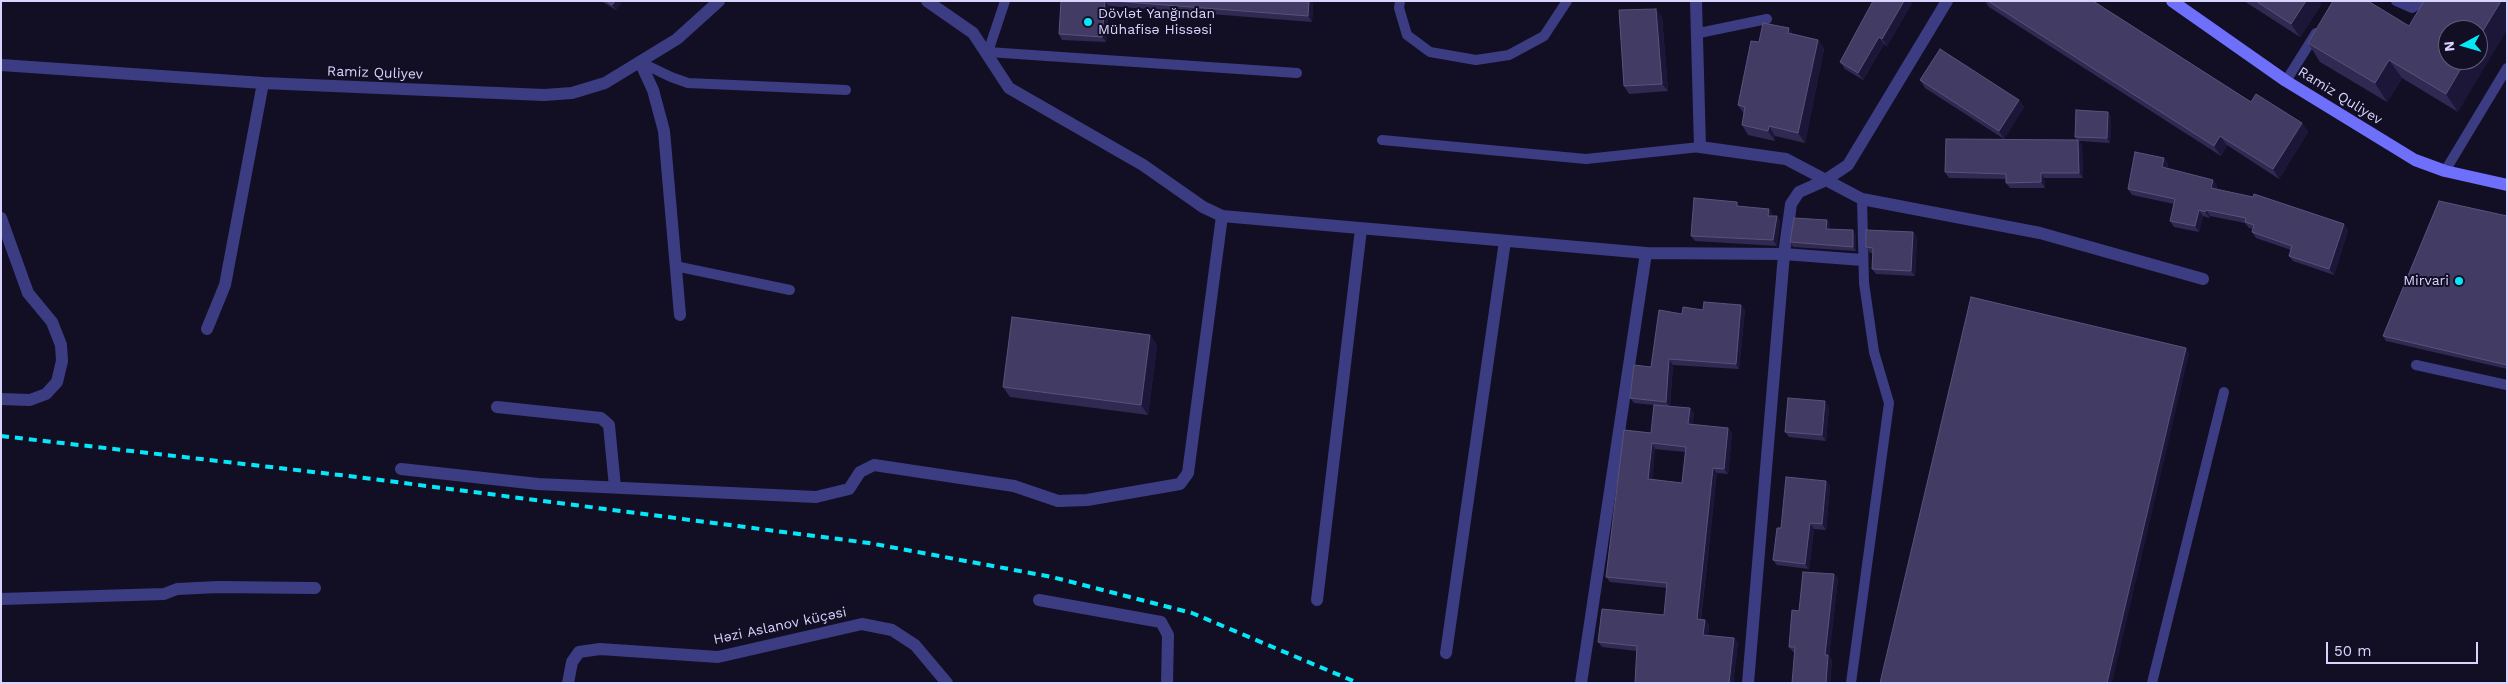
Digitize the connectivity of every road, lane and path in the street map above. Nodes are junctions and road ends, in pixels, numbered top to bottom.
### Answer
1 (719, 1) edge
2 (927, 1) edge
3 (1004, 1) edge
4 (1400, 1) edge
5 (1567, 1) edge
6 (1696, 1) edge
7 (1946, 1) edge
8 (2172, 1) edge
9 (2396, 1) edge
10 (2423, 1) edge
11 (1767, 19) dead end
12 (2320, 25) edge
13 (1699, 33) junction
14 (988, 52) junction
15 (640, 62) junction
16 (1, 65) edge
17 (2507, 68) edge
18 (1297, 73) dead end
19 (2286, 81) junction
20 (2503, 82) edge
21 (263, 83) junction
22 (846, 90) dead end
23 (1382, 140) dead end
24 (1700, 147) junction
25 (2445, 172) junction
26 (1824, 181) junction
27 (2507, 185) edge
28 (1862, 200) junction
29 (1222, 216) junction
30 (1, 218) edge
31 (1361, 229) junction
32 (1505, 241) junction
33 (1646, 253) junction
34 (1784, 254) junction
35 (1862, 260) junction
36 (675, 266) junction
37 (2203, 279) dead end
38 (790, 290) dead end
39 (680, 315) dead end
40 (207, 330) dead end
41 (2416, 365) dead end
42 (2507, 385) edge
43 (2224, 392) dead end
44 (1, 399) edge
45 (497, 407) dead end
46 (401, 469) dead end
47 (614, 487) junction
48 (315, 588) dead end
49 (1, 599) edge
50 (1039, 600) dead end
51 (1317, 600) dead end
52 (1446, 653) dead end
53 (568, 683) edge
54 (947, 683) edge
55 (1167, 683) edge
56 (1581, 683) edge
57 (1748, 683) edge
58 (1851, 683) edge
59 (2152, 683) edge

1 - 15 street, Ramiz Quliyev
2 - 14 street
3 - 14 lane
4 - 5 lane
6 - 13 street
7 - 26 street
8 - 19 main road, Ramiz Quliyev
9 - 10 lane
11 - 13 lane
12 - 19 lane
13 - 24 street
14 - 18 lane
14 - 29 street
15 - 21 street, Ramiz Quliyev
15 - 22 lane
15 - 36 street
16 - 21 street, Ramiz Quliyev
17 - 20 lane
19 - 25 main road, Ramiz Quliyev
20 - 25 lane
21 - 40 street
23 - 24 lane
24 - 26 street
25 - 27 main road, Ramiz Quliyev
26 - 28 street
26 - 34 street
28 - 35 lane
28 - 37 street
29 - 31 street
29 - 47 street
30 - 44 street
31 - 32 street
31 - 51 street
32 - 33 street
32 - 52 street
33 - 34 street
33 - 56 street
34 - 35 street
34 - 57 street
35 - 58 lane
36 - 38 lane
36 - 39 street
41 - 42 lane
43 - 59 lane
45 - 47 street
46 - 47 street
48 - 49 street
50 - 55 street
53 - 54 street, Həzi Aslanov küçəsi

